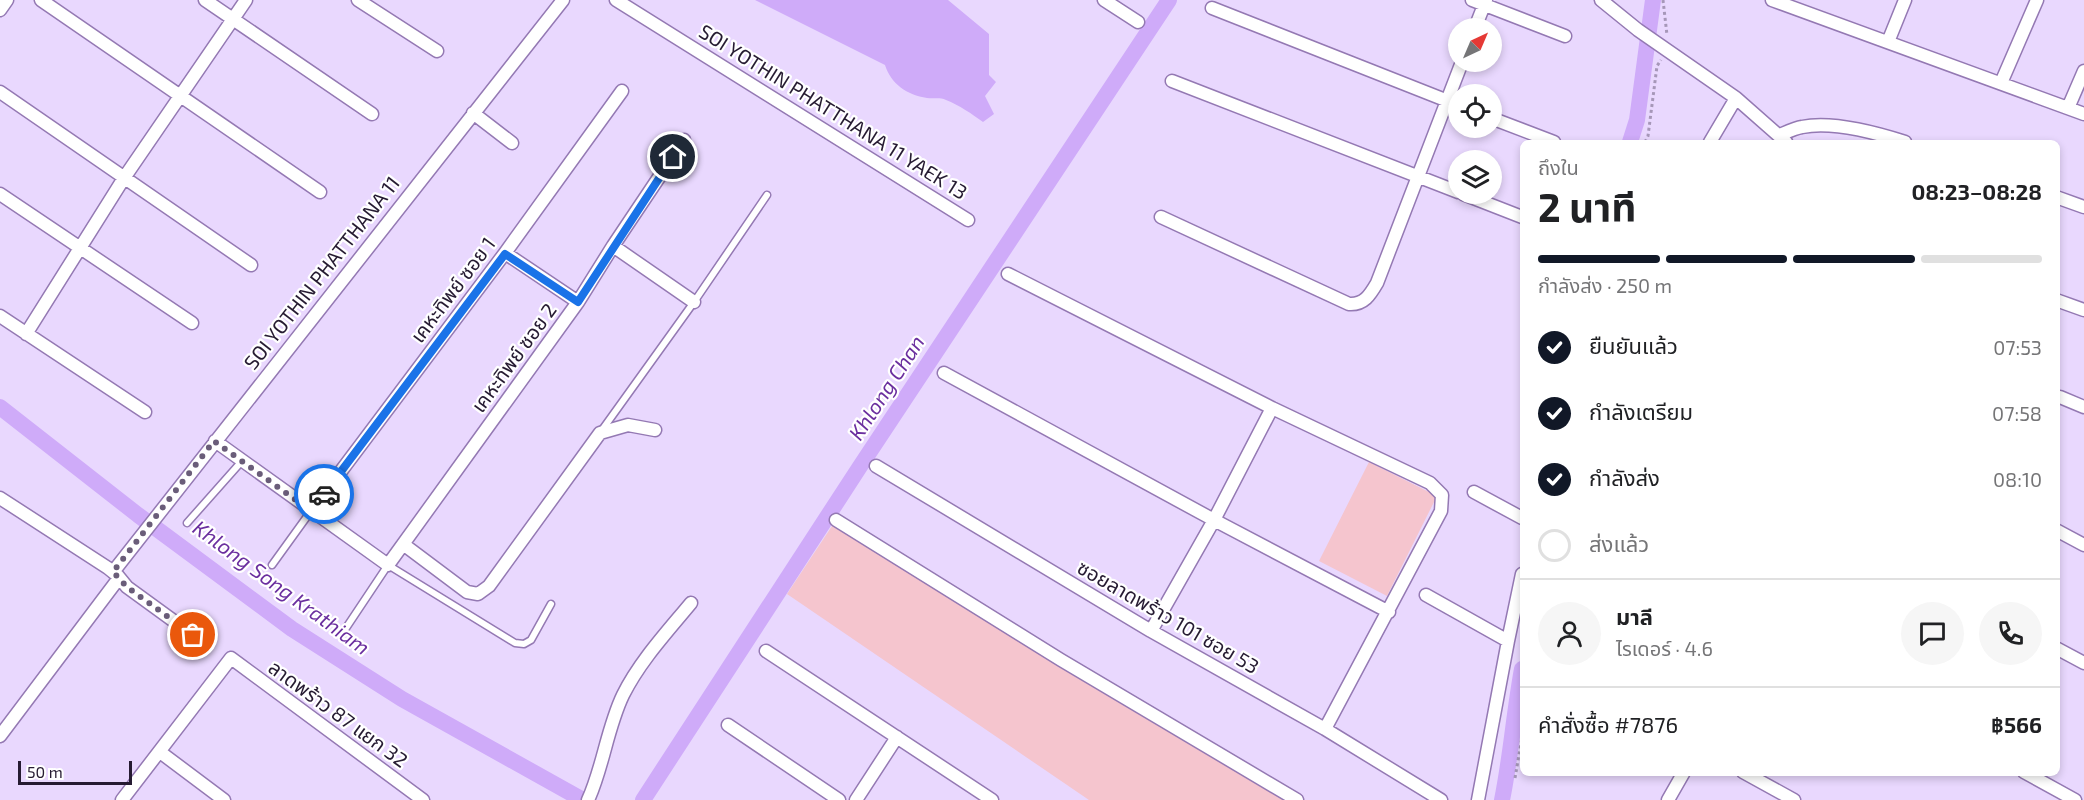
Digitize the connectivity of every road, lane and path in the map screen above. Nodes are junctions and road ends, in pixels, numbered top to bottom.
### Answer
1 (7, 0) edge
2 (41, 0) edge
3 (205, 0) edge
4 (246, 0) edge
5 (358, 0) edge
6 (563, 0) edge
7 (616, 0) edge
8 (1104, 0) edge
9 (1601, 0) edge
10 (1663, 0) edge
11 (1772, 0) edge
12 (1905, 0) edge
13 (2037, 0) edge
14 (1481, 2) edge
15 (1212, 8) dead end
16 (0, 10) edge
17 (1477, 18) edge
18 (234, 19) junction
19 (1138, 22) dead end
20 (1565, 36) dead end
21 (1888, 42) junction
22 (1667, 49) junction
23 (437, 51) dead end
24 (2084, 71) edge
25 (1172, 81) dead end
26 (2001, 83) junction
27 (622, 91) dead end
28 (0, 92) edge
29 (181, 95) junction
30 (1736, 98) junction
31 (1448, 101) edge
32 (2068, 108) junction
33 (1448, 112) edge
34 (473, 113) junction
35 (372, 114) dead end
36 (2084, 114) edge
37 (1502, 122) edge
38 (1783, 139) edge
39 (684, 140) dead end
40 (1549, 140) edge
41 (1646, 140) edge
42 (1711, 140) edge
43 (1899, 140) edge
44 (512, 143) dead end
45 (1418, 176) junction
46 (124, 178) junction
47 (1448, 188) edge
48 (320, 192) dead end
49 (0, 194) edge
50 (767, 195) dead end
51 (2060, 198) edge
52 (1490, 204) edge
53 (2084, 207) edge
54 (1520, 215) edge
55 (1161, 216) dead end
56 (968, 220) dead end
57 (613, 246) junction
58 (79, 247) junction
59 (505, 254) junction
60 (251, 265) dead end
61 (1008, 274) dead end
62 (2060, 301) edge
63 (578, 302) junction
64 (694, 302) junction
65 (2084, 310) edge
66 (0, 316) edge
67 (192, 323) dead end
68 (26, 334) junction
69 (944, 373) dead end
70 (2060, 397) dead end
71 (2084, 407) edge
72 (1272, 408) junction
73 (145, 412) dead end
74 (655, 430) dead end
75 (600, 434) junction
76 (214, 441) junction
77 (242, 461) junction
78 (876, 466) dead end
79 (1474, 492) dead end
80 (0, 498) edge
81 (311, 511) junction
82 (1520, 517) edge
83 (836, 520) dead end
84 (1214, 520) junction
85 (187, 523) dead end
86 (2060, 532) edge
87 (403, 544) junction
88 (2084, 545) edge
89 (272, 565) dead end
90 (388, 565) junction
91 (116, 575) junction
92 (1520, 584) edge
93 (1426, 595) dead end
94 (691, 603) dead end
95 (551, 604) dead end
96 (1389, 612) junction
97 (1151, 632) junction
98 (342, 634) dead end
99 (193, 635) dead end
100 (1508, 641) junction
101 (2060, 650) edge
102 (766, 651) dead end
103 (2084, 663) edge
104 (728, 725) dead end
105 (1325, 729) junction
106 (0, 736) edge
107 (897, 737) junction
108 (1520, 749) edge
109 (160, 752) junction
110 (1681, 776) edge
111 (1750, 776) edge
112 (2031, 776) edge
113 (1515, 778) dead end
114 (590, 797) edge
115 (122, 800) edge
116 (224, 800) edge
117 (423, 800) edge
118 (838, 800) edge
119 (856, 800) edge
120 (992, 800) edge
121 (1297, 800) edge
122 (1441, 800) edge
123 (1478, 800) edge
124 (1668, 800) edge
125 (1794, 800) edge
126 (2075, 800) edge

1 - 16 street
2 - 29 street
3 - 18 street
4 - 18 street
5 - 23 street
6 - 34 street, SOI YOTHIN PHATTHANA 11
7 - 56 street, SOI YOTHIN PHATTHANA 11 YAEK 13
8 - 19 street
9 - 22 street
10 - 22 path
11 - 21 street
12 - 21 street
13 - 26 street
14 - 17 street
14 - 20 street
15 - 31 street
18 - 29 street
18 - 35 street
21 - 26 street
22 - 30 street
22 - 41 path
24 - 32 street
25 - 45 street
26 - 32 street
27 - 59 street, เคหะทิพย์ ซอย 1
28 - 46 street
29 - 46 street
29 - 48 street
30 - 38 street
30 - 42 street
32 - 36 street
33 - 45 street
34 - 44 street
34 - 76 street, SOI YOTHIN PHATTHANA 11
37 - 40 street
38 - 43 street
39 - 57 street, เคหะทิพย์ ซอย 2
45 - 47 street
45 - 55 street
46 - 58 street
46 - 60 street
49 - 58 street
50 - 64 lane
51 - 53 street
52 - 54 street
57 - 63 street, เคหะทิพย์ ซอย 2
57 - 64 street
58 - 67 street
58 - 68 street
59 - 63 street
59 - 81 street, เคหะทิพย์ ซอย 1
61 - 72 street
62 - 65 street
63 - 87 street, เคหะทิพย์ ซอย 2
64 - 75 lane
66 - 68 street
68 - 73 street
69 - 84 street
70 - 71 street
72 - 84 street
72 - 96 street
74 - 75 street
75 - 87 street
76 - 77 street
76 - 91 street, SOI YOTHIN PHATTHANA 11
77 - 81 street
77 - 85 lane
78 - 97 street, ซอยลาดพร้าว 101 ซอย 53
79 - 82 street
80 - 91 street
81 - 89 lane
81 - 90 street
83 - 121 street
84 - 96 street
84 - 97 street
86 - 88 street
87 - 90 street, เคหะทิพย์ ซอย 2
90 - 95 lane
90 - 98 lane
91 - 99 street
91 - 106 street, SOI YOTHIN PHATTHANA 11
92 - 100 street
93 - 100 street
94 - 114 street
96 - 105 street
97 - 105 street, ซอยลาดพร้าว 101 ซอย 53
100 - 123 street
101 - 103 street
102 - 107 street
104 - 118 street
105 - 122 street, ซอยลาดพร้าว 101 ซอย 53
107 - 119 street
107 - 120 street
108 - 113 path
109 - 115 street
109 - 116 street
109 - 117 street, ลาดพร้าว 87 แยก 32
110 - 124 street
111 - 125 street
112 - 126 street

